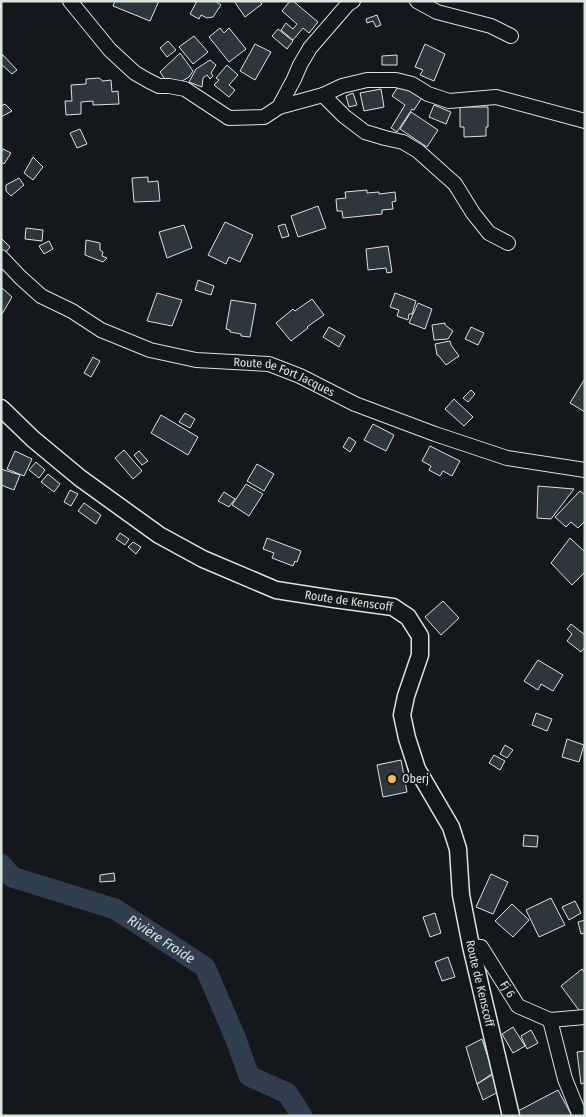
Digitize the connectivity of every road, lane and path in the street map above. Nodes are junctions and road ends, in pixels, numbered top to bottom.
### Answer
1 (70, 1) edge
2 (353, 1) edge
3 (417, 1) edge
4 (511, 36) dead end
5 (323, 95) junction
6 (279, 107) junction
7 (585, 120) edge
8 (508, 243) dead end
9 (1, 257) edge
10 (1, 408) edge
11 (585, 470) edge
12 (471, 946) junction
13 (585, 1016) edge
14 (550, 1020) junction
15 (510, 1116) edge
16 (580, 1116) edge

1 - 6 street
2 - 6 street
3 - 4 street
5 - 6 street
5 - 7 street
5 - 8 street
9 - 11 street, Route de Fort Jacques
10 - 12 main road, Route de Kenscoff
12 - 14 street, Fj 6
12 - 15 main road, Route de Kenscoff
13 - 14 street
14 - 16 street

